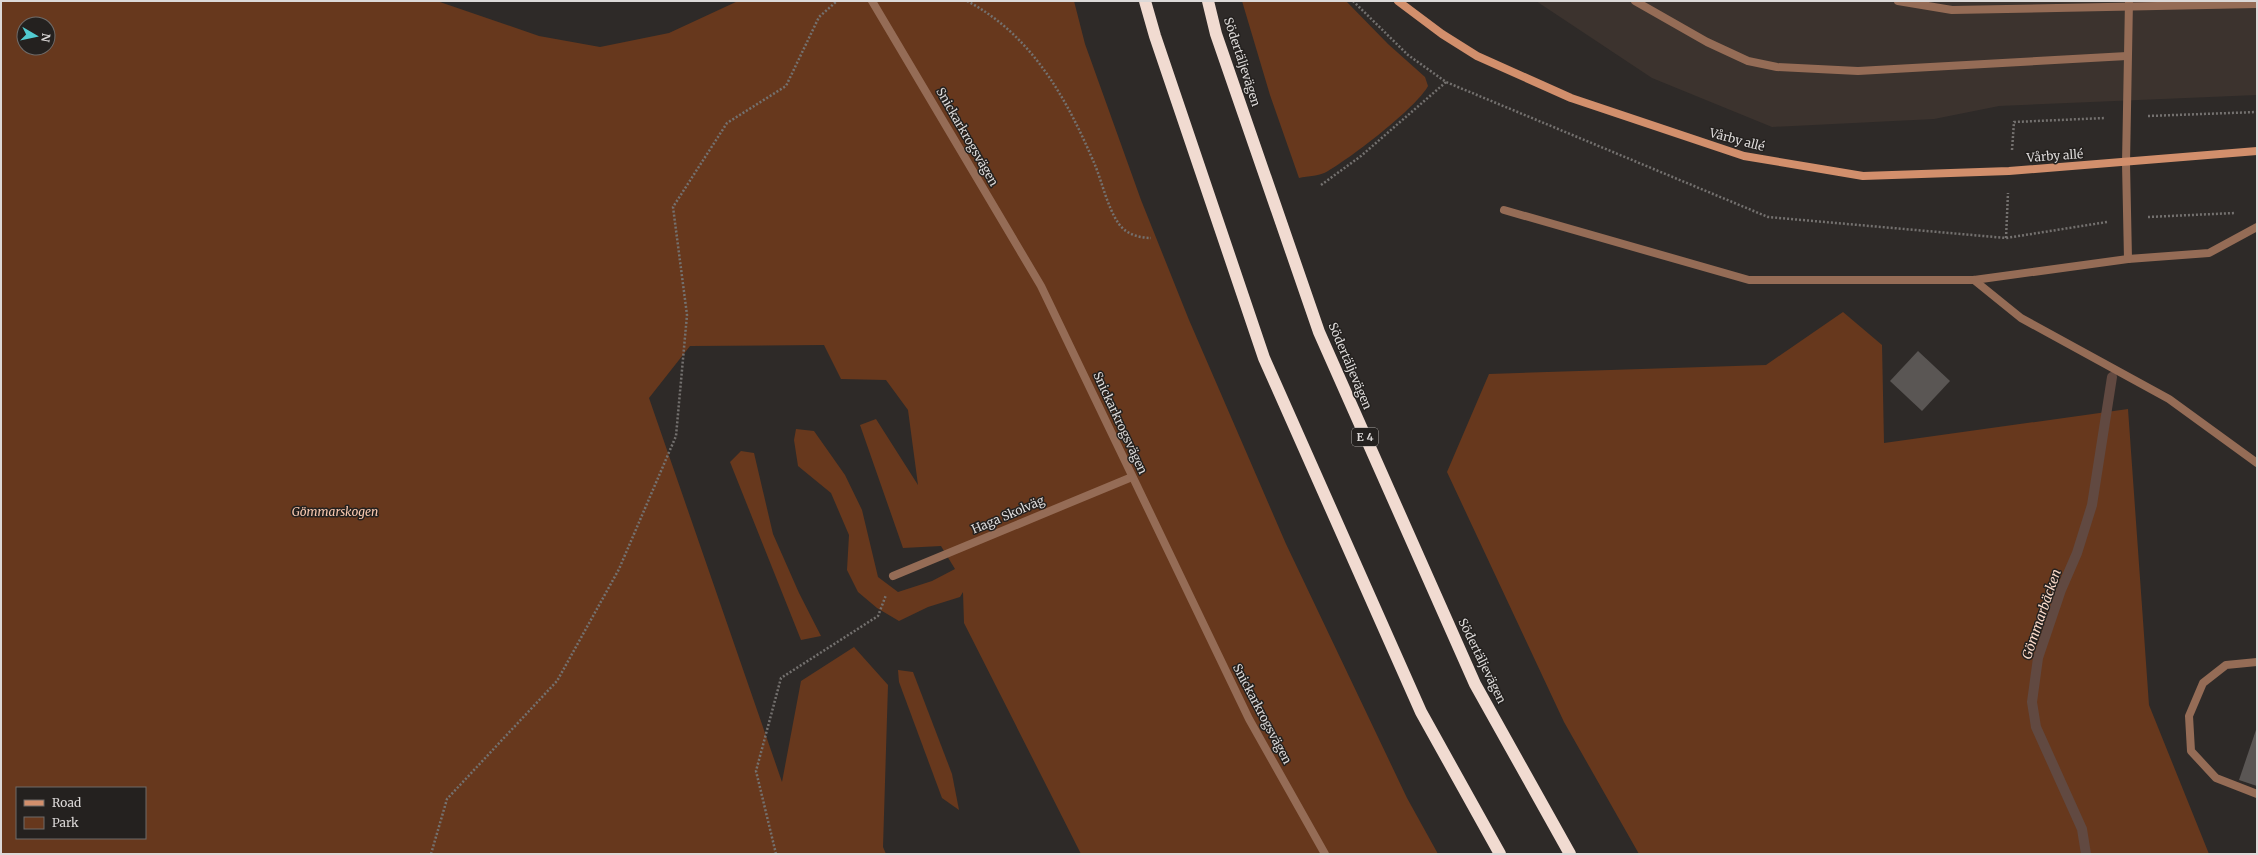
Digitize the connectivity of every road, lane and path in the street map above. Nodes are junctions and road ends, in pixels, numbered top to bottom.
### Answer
1 (837, 1) edge
2 (872, 1) edge
3 (967, 1) edge
4 (1145, 1) edge
5 (1208, 1) edge
6 (1353, 1) edge
7 (1398, 1) edge
8 (1635, 1) edge
9 (1898, 1) edge
10 (2128, 4) edge
11 (2257, 4) edge
12 (2127, 56) junction
13 (2257, 112) edge
14 (2127, 117) junction
15 (2257, 151) edge
16 (2126, 163) junction
17 (2010, 171) junction
18 (1321, 185) dead end
19 (1504, 210) dead end
20 (2257, 227) edge
21 (1151, 238) dead end
22 (2006, 238) dead end
23 (2128, 259) junction
24 (1974, 280) junction
25 (2257, 463) edge
26 (1132, 477) junction
27 (893, 576) joint
28 (2257, 662) edge
29 (2257, 794) edge
30 (431, 854) edge
31 (776, 854) edge
32 (1325, 854) edge
33 (1500, 854) edge
34 (1570, 854) edge

1 - 30 path
2 - 26 street, Snickarkrogsvägen
3 - 21 path
4 - 33 highway
5 - 34 highway, Södertäljevägen / E 4
6 - 18 path
7 - 17 street, Vårby allé
8 - 12 street
9 - 10 street
10 - 11 street
10 - 12 street
12 - 14 street
13 - 14 path
14 - 16 street
14 - 17 path
15 - 16 street, Vårby allé
16 - 17 street, Vårby allé
16 - 23 street
17 - 22 path
19 - 24 street
20 - 23 street
23 - 24 street
24 - 25 street
26 - 27 street, Haga Skolväg
26 - 32 street, Snickarkrogsvägen
27 - 31 path
28 - 29 street

